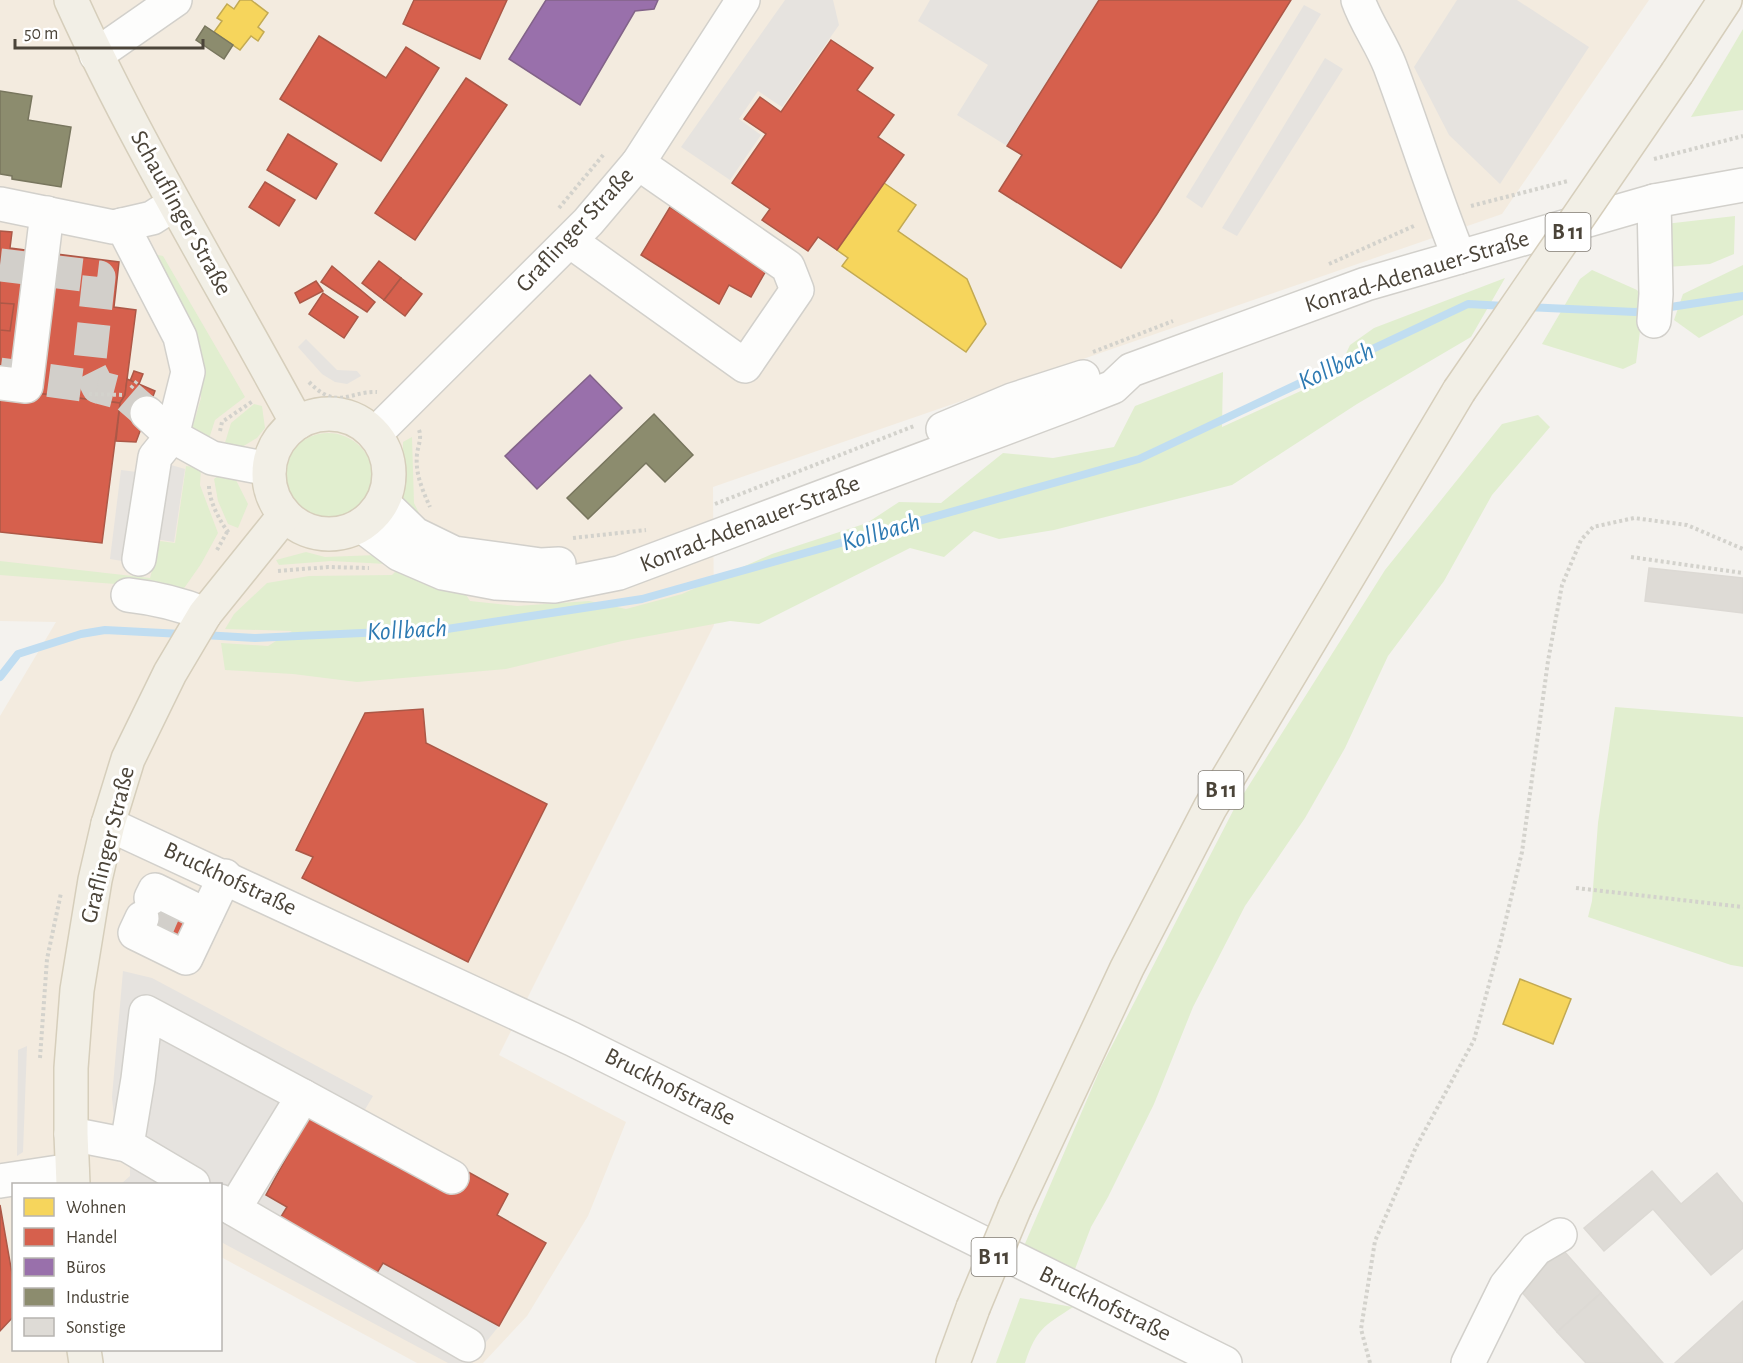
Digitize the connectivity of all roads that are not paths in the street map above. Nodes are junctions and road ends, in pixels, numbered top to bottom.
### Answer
1 (71, 0) edge
2 (175, 0) edge
3 (743, 0) edge
4 (1358, 0) edge
5 (1725, 0) edge
6 (96, 55) junction
7 (638, 163) junction
8 (1743, 185) edge
9 (1654, 201) junction
10 (0, 204) edge
11 (174, 204) junction
12 (46, 213) junction
13 (122, 225) junction
14 (562, 227) junction
15 (1459, 257) junction
16 (1655, 308) dead end
17 (0, 383) edge
18 (135, 392) tunnel mouth
19 (297, 423) junction
20 (375, 434) junction
21 (172, 436) junction
22 (269, 469) junction
23 (372, 514) junction
24 (284, 516) junction
25 (140, 559) dead end
26 (128, 596) dead end
27 (205, 614) junction
28 (108, 824) junction
29 (225, 876) junction
30 (169, 918) tunnel mouth
31 (303, 1096) junction
32 (70, 1134) junction
33 (127, 1145) junction
34 (73, 1177) edge
35 (452, 1177) dead end
36 (0, 1181) edge
37 (190, 1183) edge
38 (227, 1205) edge
39 (1560, 1235) dead end
40 (468, 1346) dead end
41 (954, 1363) edge
42 (1225, 1363) edge
43 (1468, 1363) edge

1 - 6 main road, Schauflinger Straße
2 - 6 street
3 - 7 street, Graflinger Straße
4 - 15 street
5 - 41 main road, B 11, bridge
6 - 11 main road, Schauflinger Straße
7 - 14 street, Graflinger Straße
7 - 14 street
8 - 9 street, Konrad-Adenauer-Straße
9 - 15 street, Konrad-Adenauer-Straße
9 - 16 street
10 - 12 street
11 - 13 street
11 - 19 main road, Schauflinger Straße
12 - 13 street
12 - 17 street
13 - 21 street
14 - 20 street, Graflinger Straße
15 - 23 street, Konrad-Adenauer-Straße
18 - 21 street
19 - 20 main road
19 - 22 main road
20 - 23 main road
21 - 22 street
21 - 25 street
22 - 24 main road
23 - 24 main road
24 - 27 main road, Graflinger Straße
26 - 27 street
27 - 28 main road, Graflinger Straße
28 - 29 street, Bruckhofstraße
28 - 32 main road, Graflinger Straße
29 - 30 street
29 - 42 street, Bruckhofstraße
31 - 33 street
31 - 35 street
31 - 38 street
32 - 33 street
32 - 34 main road, Graflinger Straße
33 - 37 street
34 - 36 street
38 - 40 street
39 - 43 street

